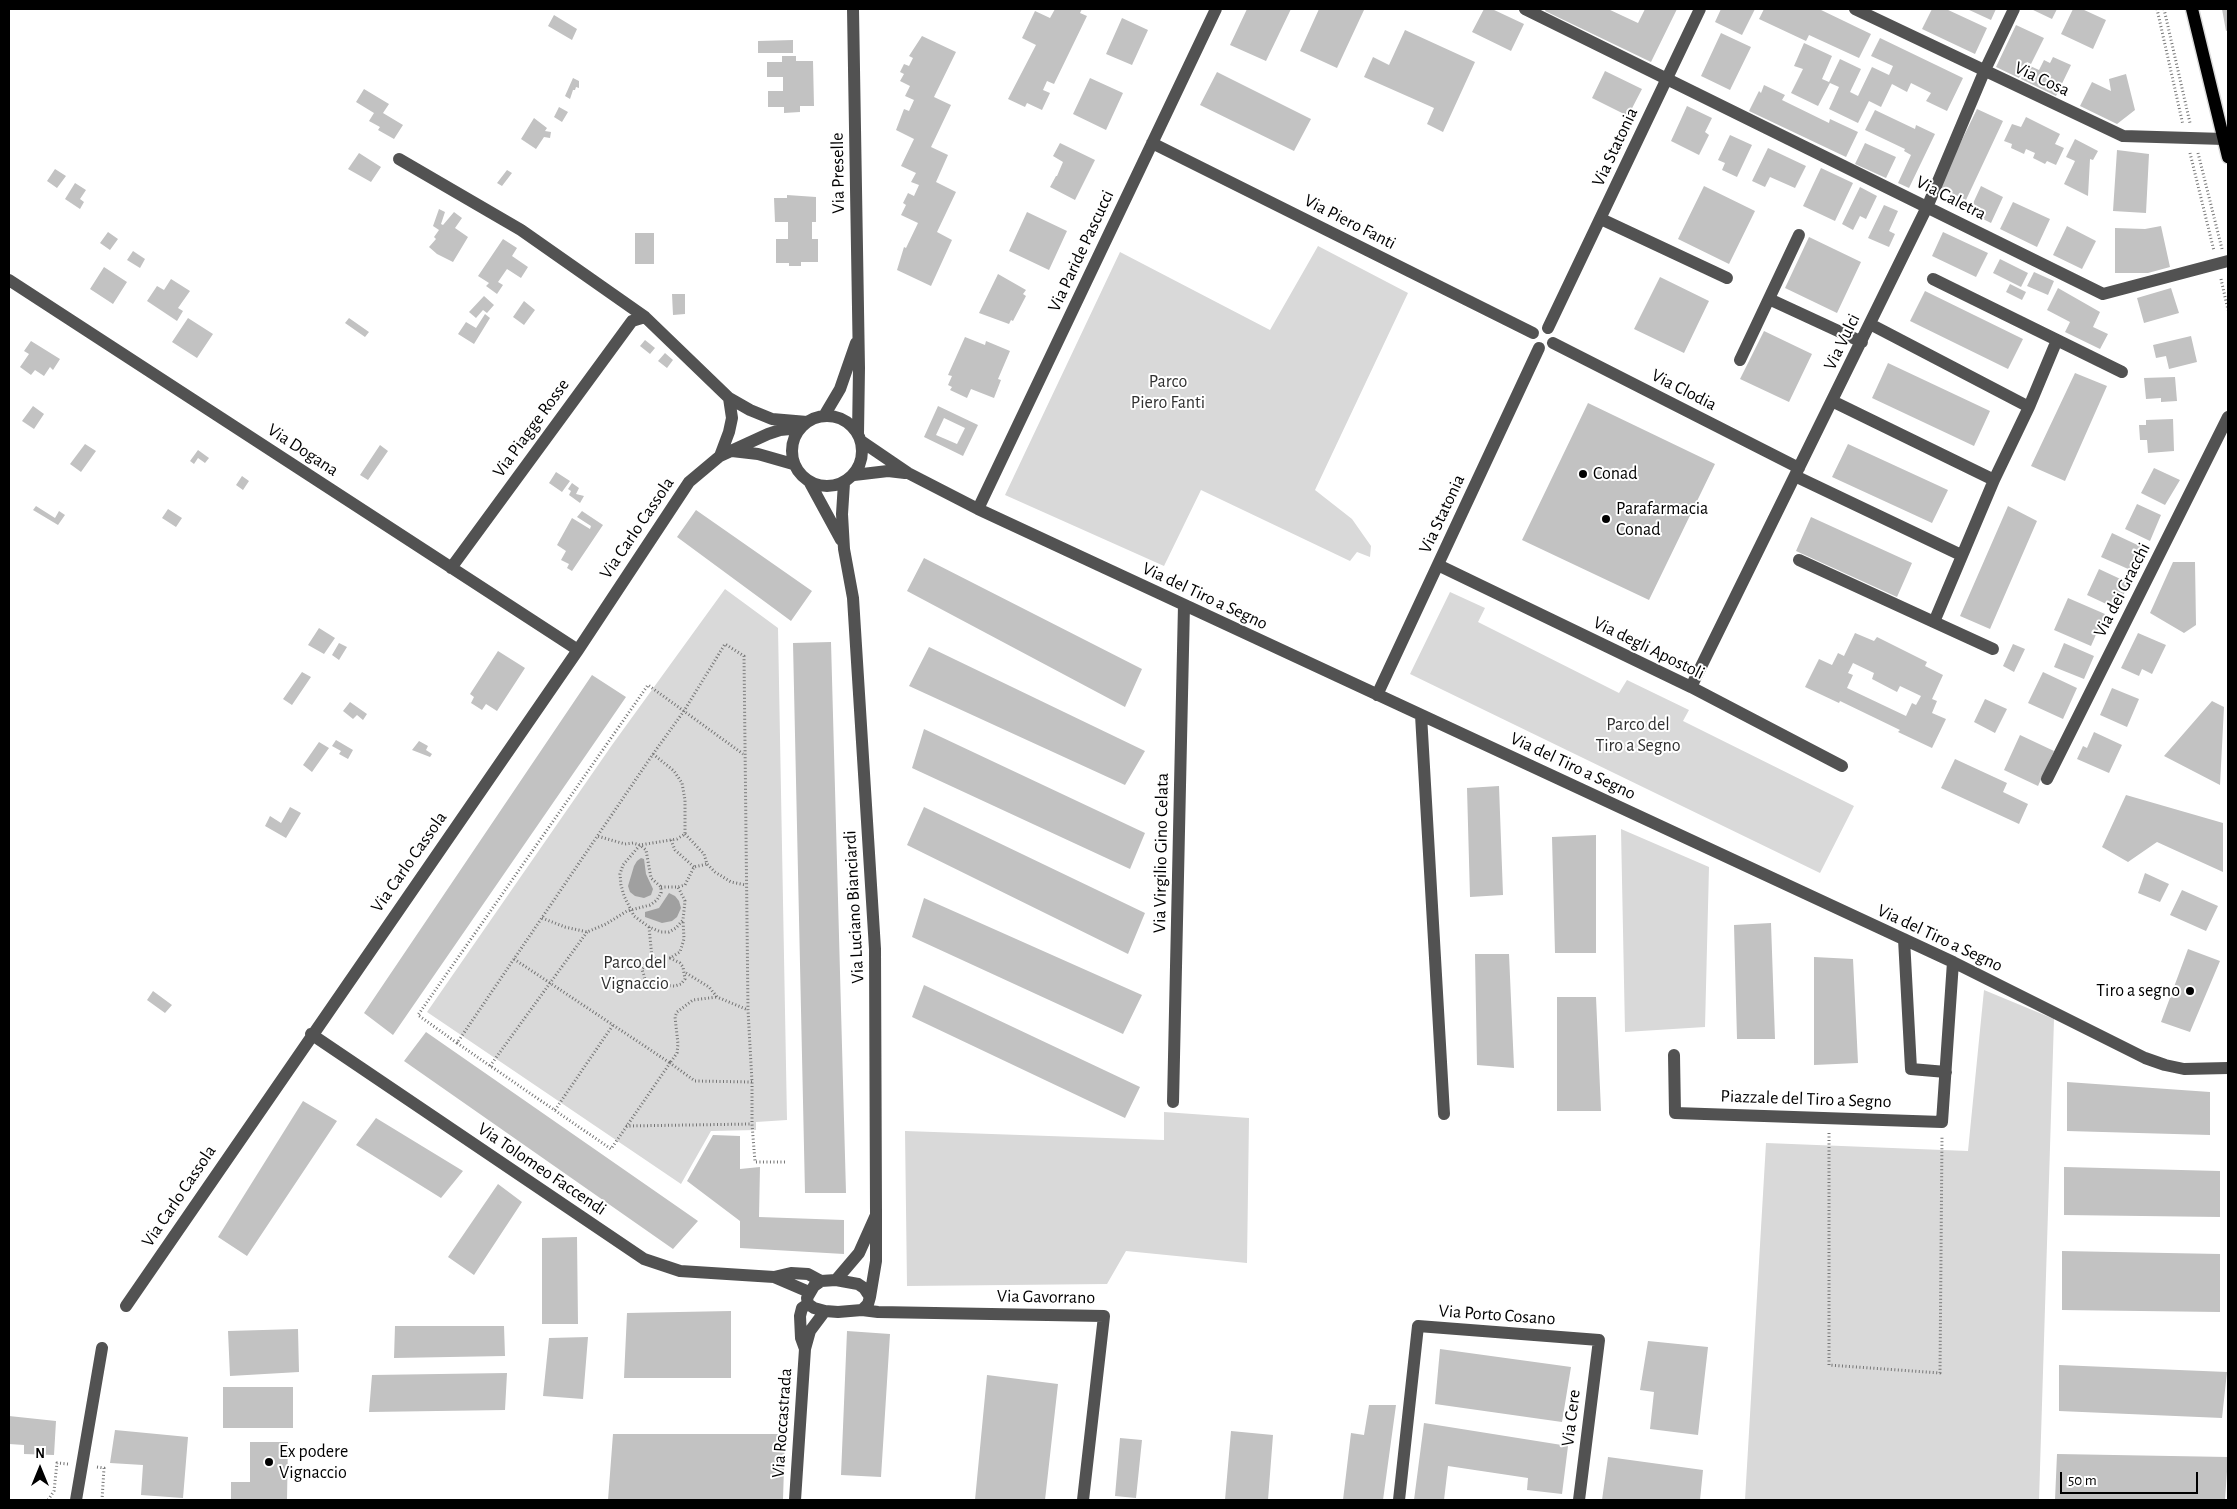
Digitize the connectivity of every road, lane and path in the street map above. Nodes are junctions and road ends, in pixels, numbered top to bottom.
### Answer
1 (853, 9) edge
2 (1216, 9) edge
3 (1525, 9) edge
4 (1700, 9) edge
5 (1855, 9) edge
6 (2014, 9) edge
7 (2157, 9) edge
8 (2192, 9) edge
9 (1984, 72) junction
10 (1668, 77) junction
11 (2186, 138) junction
12 (2224, 138) junction
13 (1152, 142) junction
14 (2228, 157) edge
15 (399, 159) dead end
16 (1928, 205) junction
17 (1601, 219) junction
18 (1799, 235) dead end
19 (2223, 262) edge
20 (1727, 278) dead end
21 (1933, 279) dead end
22 (9, 280) edge
23 (1769, 299) junction
24 (2228, 310) edge
25 (645, 316) junction
26 (1870, 324) junction
27 (1548, 328) junction
28 (1533, 333) junction
29 (858, 336) junction
30 (2057, 340) junction
31 (1862, 342) junction
32 (1553, 343) junction
33 (1539, 348) junction
34 (1740, 360) dead end
35 (2122, 372) dead end
36 (729, 398) junction
37 (1832, 401) junction
38 (2029, 407) junction
39 (824, 416) junction
40 (2228, 417) edge
41 (803, 425) junction
42 (860, 438) junction
43 (732, 451) junction
44 (720, 456) junction
45 (794, 464) junction
46 (1797, 472) junction
47 (908, 473) junction
48 (849, 479) junction
49 (1994, 480) junction
50 (810, 483) junction
51 (978, 509) junction
52 (844, 549) junction
53 (1961, 555) junction
54 (1799, 560) dead end
55 (1438, 565) junction
56 (451, 568) junction
57 (1184, 605) junction
58 (1934, 622) junction
59 (1993, 649) dead end
60 (578, 650) junction
61 (1691, 687) junction
62 (1377, 695) junction
63 (684, 712) junction
64 (1421, 715) junction
65 (653, 754) junction
66 (744, 754) junction
67 (1842, 766) dead end
68 (2047, 779) dead end
69 (685, 834) junction
70 (598, 836) junction
71 (671, 840) junction
72 (640, 845) junction
73 (707, 864) junction
74 (694, 867) junction
75 (746, 884) junction
76 (661, 887) junction
77 (678, 887) junction
78 (630, 910) junction
79 (542, 918) junction
80 (683, 920) junction
81 (650, 927) junction
82 (587, 932) junction
83 (1904, 940) junction
84 (652, 958) junction
85 (670, 958) junction
86 (514, 959) junction
87 (1953, 962) junction
88 (686, 973) junction
89 (550, 984) junction
90 (717, 997) junction
91 (748, 1010) junction
92 (613, 1025) junction
93 (311, 1034) junction
94 (457, 1043) junction
95 (1674, 1055) dead end
96 (670, 1063) junction
97 (490, 1066) junction
98 (2228, 1068) edge
99 (1946, 1072) junction
100 (752, 1082) junction
101 (1173, 1102) dead end
102 (555, 1110) junction
103 (1444, 1114) dead end
104 (1829, 1118) junction
105 (1942, 1122) junction
106 (752, 1124) junction
107 (625, 1126) junction
108 (787, 1162) dead end
109 (876, 1215) junction
110 (774, 1277) junction
111 (836, 1280) junction
112 (821, 1281) junction
113 (870, 1297) junction
114 (809, 1298) junction
115 (126, 1306) dead end
116 (862, 1310) junction
117 (825, 1311) junction
118 (1599, 1340) joint
119 (102, 1348) dead end
120 (804, 1348) junction
121 (76, 1500) edge
122 (795, 1500) edge
123 (1083, 1500) edge
124 (1399, 1500) edge
125 (1579, 1500) edge

1 - 29 street, Via Preselle
2 - 13 street, Via Paride Pascucci
3 - 10 street, Via Caletra
4 - 10 street, Via Statonia
5 - 9 street, Via Cosa
6 - 9 street, Via Vulci
7 - 11 path
8 - 12 main road
9 - 11 street, Via Cosa
9 - 16 street, Via Vulci
10 - 16 street, Via Caletra
10 - 17 street, Via Statonia
11 - 12 street, Via Cosa
11 - 19 path
12 - 14 main road
13 - 28 street, Via Piero Fanti
13 - 51 street, Via Paride Pascucci
15 - 25 street
16 - 19 street, Via Caletra
16 - 26 street, Via Vulci
17 - 20 street
17 - 27 street, Via Statonia
18 - 23 street
19 - 24 path
21 - 30 street
22 - 56 street, Via Dogana
23 - 31 street
23 - 34 street
25 - 36 street
25 - 56 street, Via Piagge Rosse
26 - 31 street, Via Vulci
26 - 38 street
27 - 28 street
27 - 32 street
28 - 33 street
29 - 39 street, Via Preselle
29 - 42 street, Via Preselle
30 - 35 street
30 - 38 street
31 - 37 street, Via Vulci
32 - 33 street
32 - 46 street, Via Clodia
33 - 55 street, Via Statonia
36 - 41 street
36 - 44 street
37 - 46 street, Via Vulci
37 - 49 street
38 - 49 street
39 - 41 street
39 - 42 street
40 - 68 street, Via dei Gracchi
41 - 43 street, Via Carlo Cassola
41 - 45 street
42 - 47 street, Via del Tiro a Segno
42 - 48 street
43 - 44 street, Via Carlo Cassola
43 - 45 street, Via Carlo Cassola
44 - 60 street, Via Carlo Cassola
45 - 50 street
46 - 53 street, Via Clodia
46 - 61 street, Via Vulci
47 - 48 street, Via del Tiro a Segno
47 - 51 street, Via del Tiro a Segno
48 - 50 street
48 - 52 street
49 - 53 street
50 - 52 street
51 - 57 street, Via del Tiro a Segno
52 - 109 street, Via Luciano Bianciardi
53 - 58 street
54 - 58 street
55 - 61 street, Via degli Apostoli
55 - 62 street, Via Statonia
56 - 60 street, Via Dogana
57 - 62 street, Via del Tiro a Segno
57 - 101 street, Via Virgilio Gino Celata
58 - 59 street
60 - 93 street, Via Carlo Cassola
61 - 67 street, Via degli Apostoli
62 - 64 street, Via del Tiro a Segno
63 - 65 path
63 - 66 path
63 - 66 path
63 - 94 path
64 - 83 street, Via del Tiro a Segno
64 - 103 street
65 - 69 path
65 - 70 path
66 - 75 path
69 - 71 path
69 - 73 path
70 - 72 path
70 - 79 path
71 - 72 path
71 - 74 path
72 - 76 path
72 - 78 path
73 - 74 path
73 - 75 path
74 - 77 path
75 - 91 path
76 - 77 path
76 - 78 path
77 - 80 path
78 - 81 path
78 - 82 path
79 - 82 path
79 - 86 path
80 - 81 path
80 - 85 path
81 - 84 path
82 - 89 path
83 - 87 street, Via del Tiro a Segno
83 - 99 street
84 - 85 path
84 - 88 path
85 - 88 path
86 - 89 path
86 - 94 path
87 - 98 street, Via del Tiro a Segno
87 - 99 street
88 - 90 path
89 - 92 path
89 - 97 path
90 - 91 path
90 - 96 path
91 - 100 path
92 - 96 path
92 - 102 path
93 - 110 street, Via Tolomeo Faccendi
93 - 115 street, Via Carlo Cassola
94 - 97 path
95 - 104 street, Piazzale del Tiro a Segno
96 - 100 path
96 - 107 path
97 - 102 path
99 - 105 street
100 - 106 path
102 - 107 path
104 - 105 street, Piazzale del Tiro a Segno
104 - 105 path
106 - 107 path
106 - 108 path
109 - 111 street, Via Luciano Bianciardi
109 - 113 street, Via Luciano Bianciardi
110 - 112 street, Via Tolomeo Faccendi
110 - 114 street, Via Tolomeo Faccendi
111 - 112 street
111 - 113 street
112 - 114 street
113 - 116 street
114 - 117 street, Via Tolomeo Faccendi
114 - 120 street, Via Roccastrada
116 - 117 street
116 - 123 street, Via Gavorrano
117 - 120 street, Via Roccastrada
118 - 124 street, Via Porto Cosano
118 - 125 street, Via Cere
119 - 121 street
120 - 122 street, Via Roccastrada

